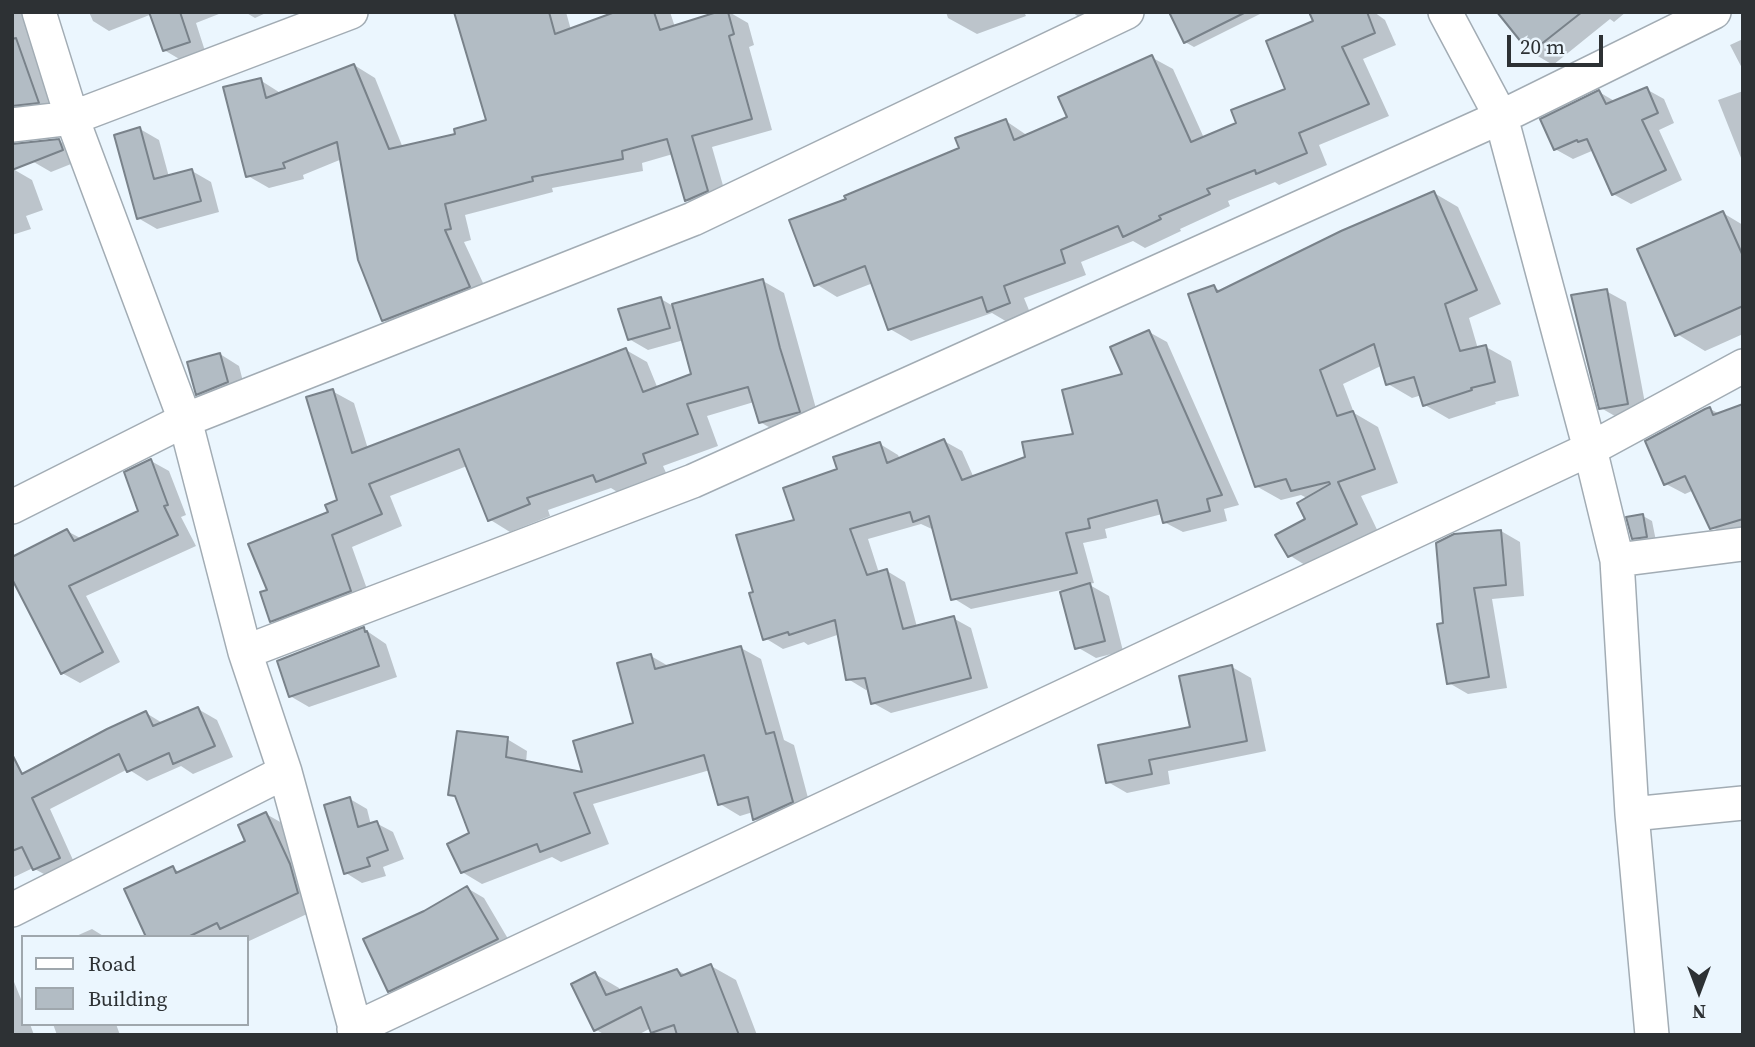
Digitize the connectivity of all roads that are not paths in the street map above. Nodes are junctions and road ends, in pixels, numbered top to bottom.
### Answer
1 (39, 12) edge
2 (351, 12) edge
3 (1127, 12) edge
4 (1445, 12) edge
5 (1714, 12) edge
6 (1501, 117) junction
7 (72, 118) junction
8 (12, 125) edge
9 (1743, 366) edge
10 (185, 419) junction
11 (1590, 449) junction
12 (12, 508) edge
13 (1743, 544) edge
14 (1617, 560) junction
15 (245, 652) junction
16 (285, 772) junction
17 (1743, 803) edge
18 (1632, 814) junction
19 (12, 910) edge
20 (355, 1032) edge
21 (1651, 1035) edge

1 - 7 street
2 - 7 street
3 - 10 street
4 - 6 street
5 - 6 street
6 - 11 street
6 - 15 street
7 - 8 street
7 - 10 street
9 - 11 street
10 - 12 street
10 - 15 street
11 - 14 street
11 - 20 street
13 - 14 street
14 - 18 street
15 - 16 street
16 - 19 street
16 - 20 street
17 - 18 street
18 - 21 street

